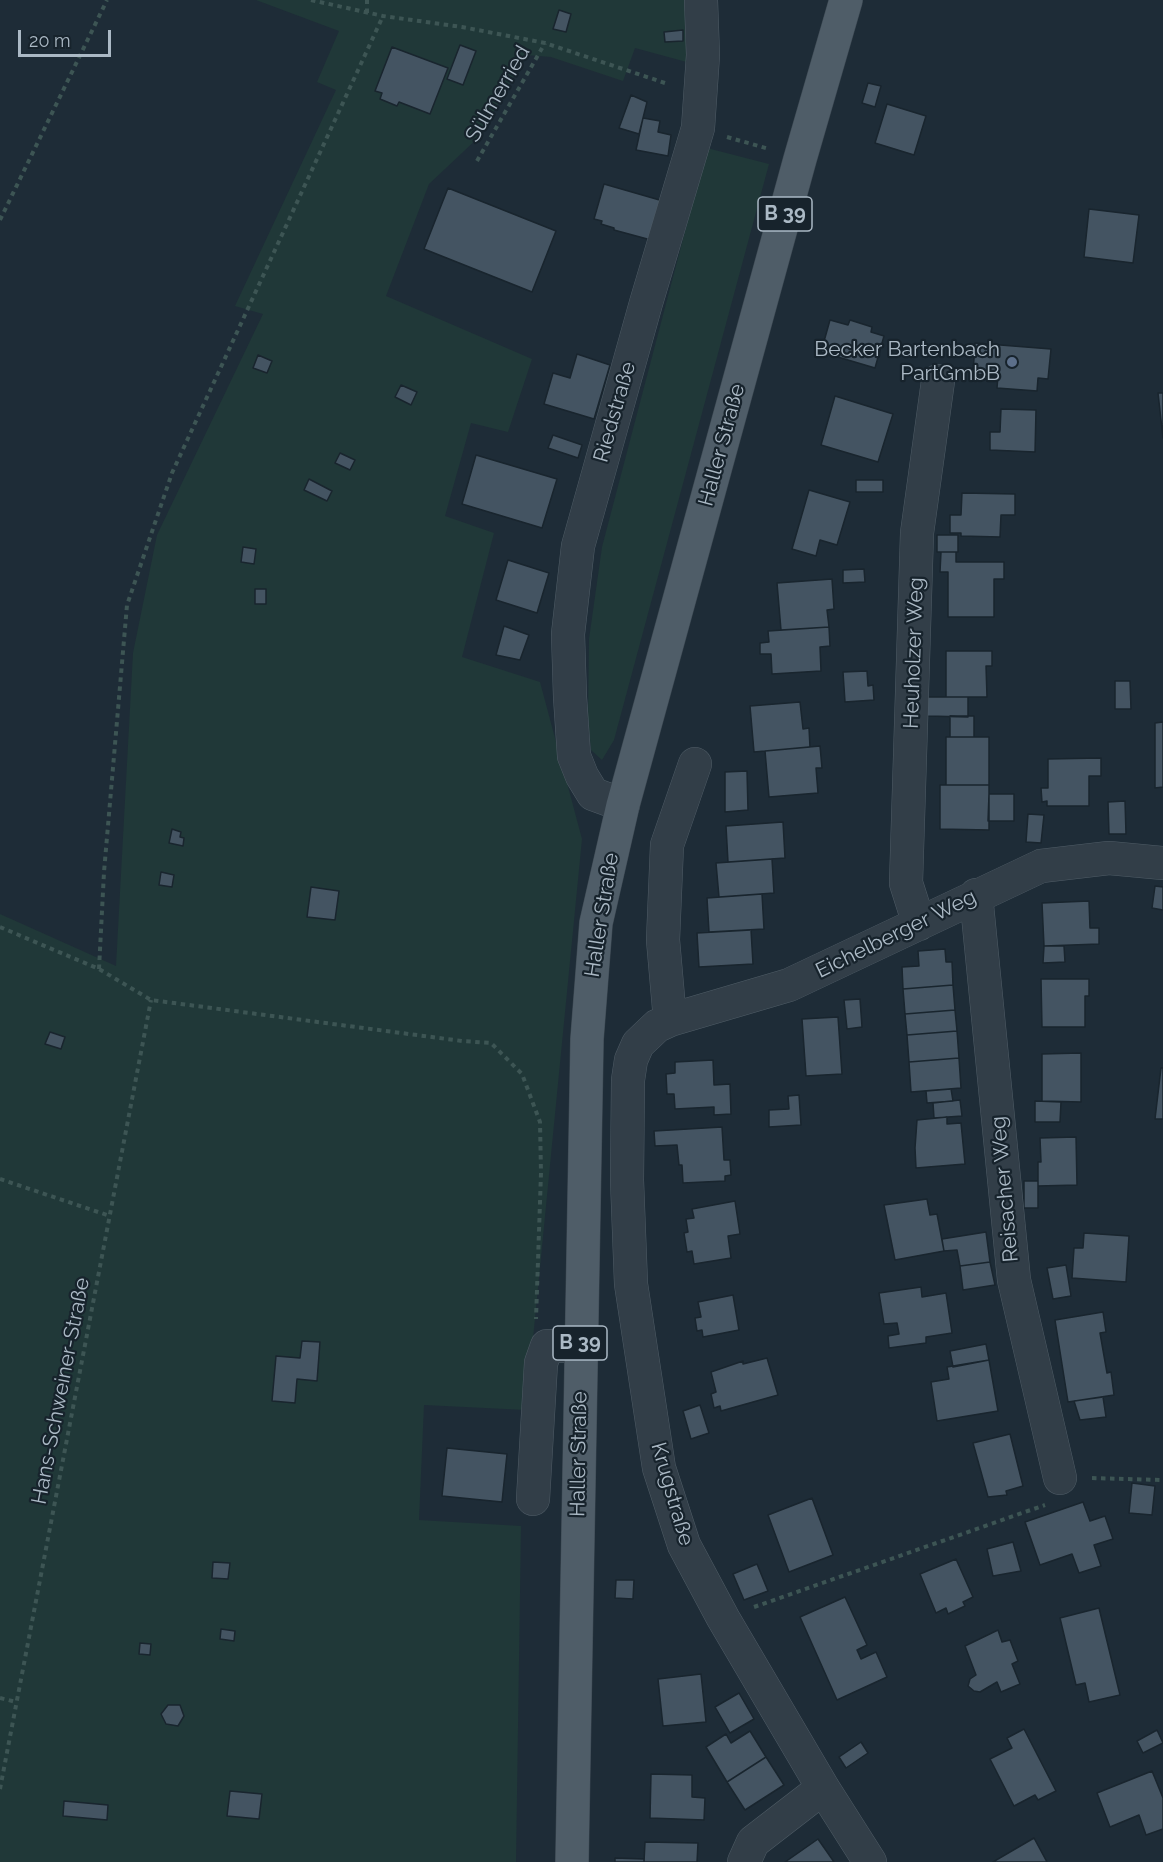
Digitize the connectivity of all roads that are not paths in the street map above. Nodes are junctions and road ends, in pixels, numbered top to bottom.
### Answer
1 (701, 0) edge
2 (846, 0) edge
3 (938, 381) dead end
4 (695, 764) dead end
5 (623, 805) junction
6 (1163, 863) edge
7 (976, 895) junction
8 (919, 924) junction
9 (670, 1020) junction
10 (638, 1044) joint
11 (580, 1346) junction
12 (1059, 1478) road end
13 (533, 1499) dead end
14 (823, 1788) junction
15 (573, 1862) edge
16 (744, 1862) edge
17 (870, 1862) edge

1 - 5 street, Riedstraße
2 - 5 main road, Haller Straße / B 39
3 - 8 street, Heuholzer Weg
4 - 9 street
5 - 11 main road, Haller Straße / B 39
6 - 7 street, Eichelberger Weg
7 - 8 street, Eichelberger Weg
7 - 12 street, Reisacher Weg
8 - 9 street, Eichelberger Weg
9 - 10 street, Eichelberger Weg
10 - 14 street, Krugstraße
11 - 13 street
11 - 15 main road, Haller Straße / B 39
14 - 16 street
14 - 17 street, Krugstraße

